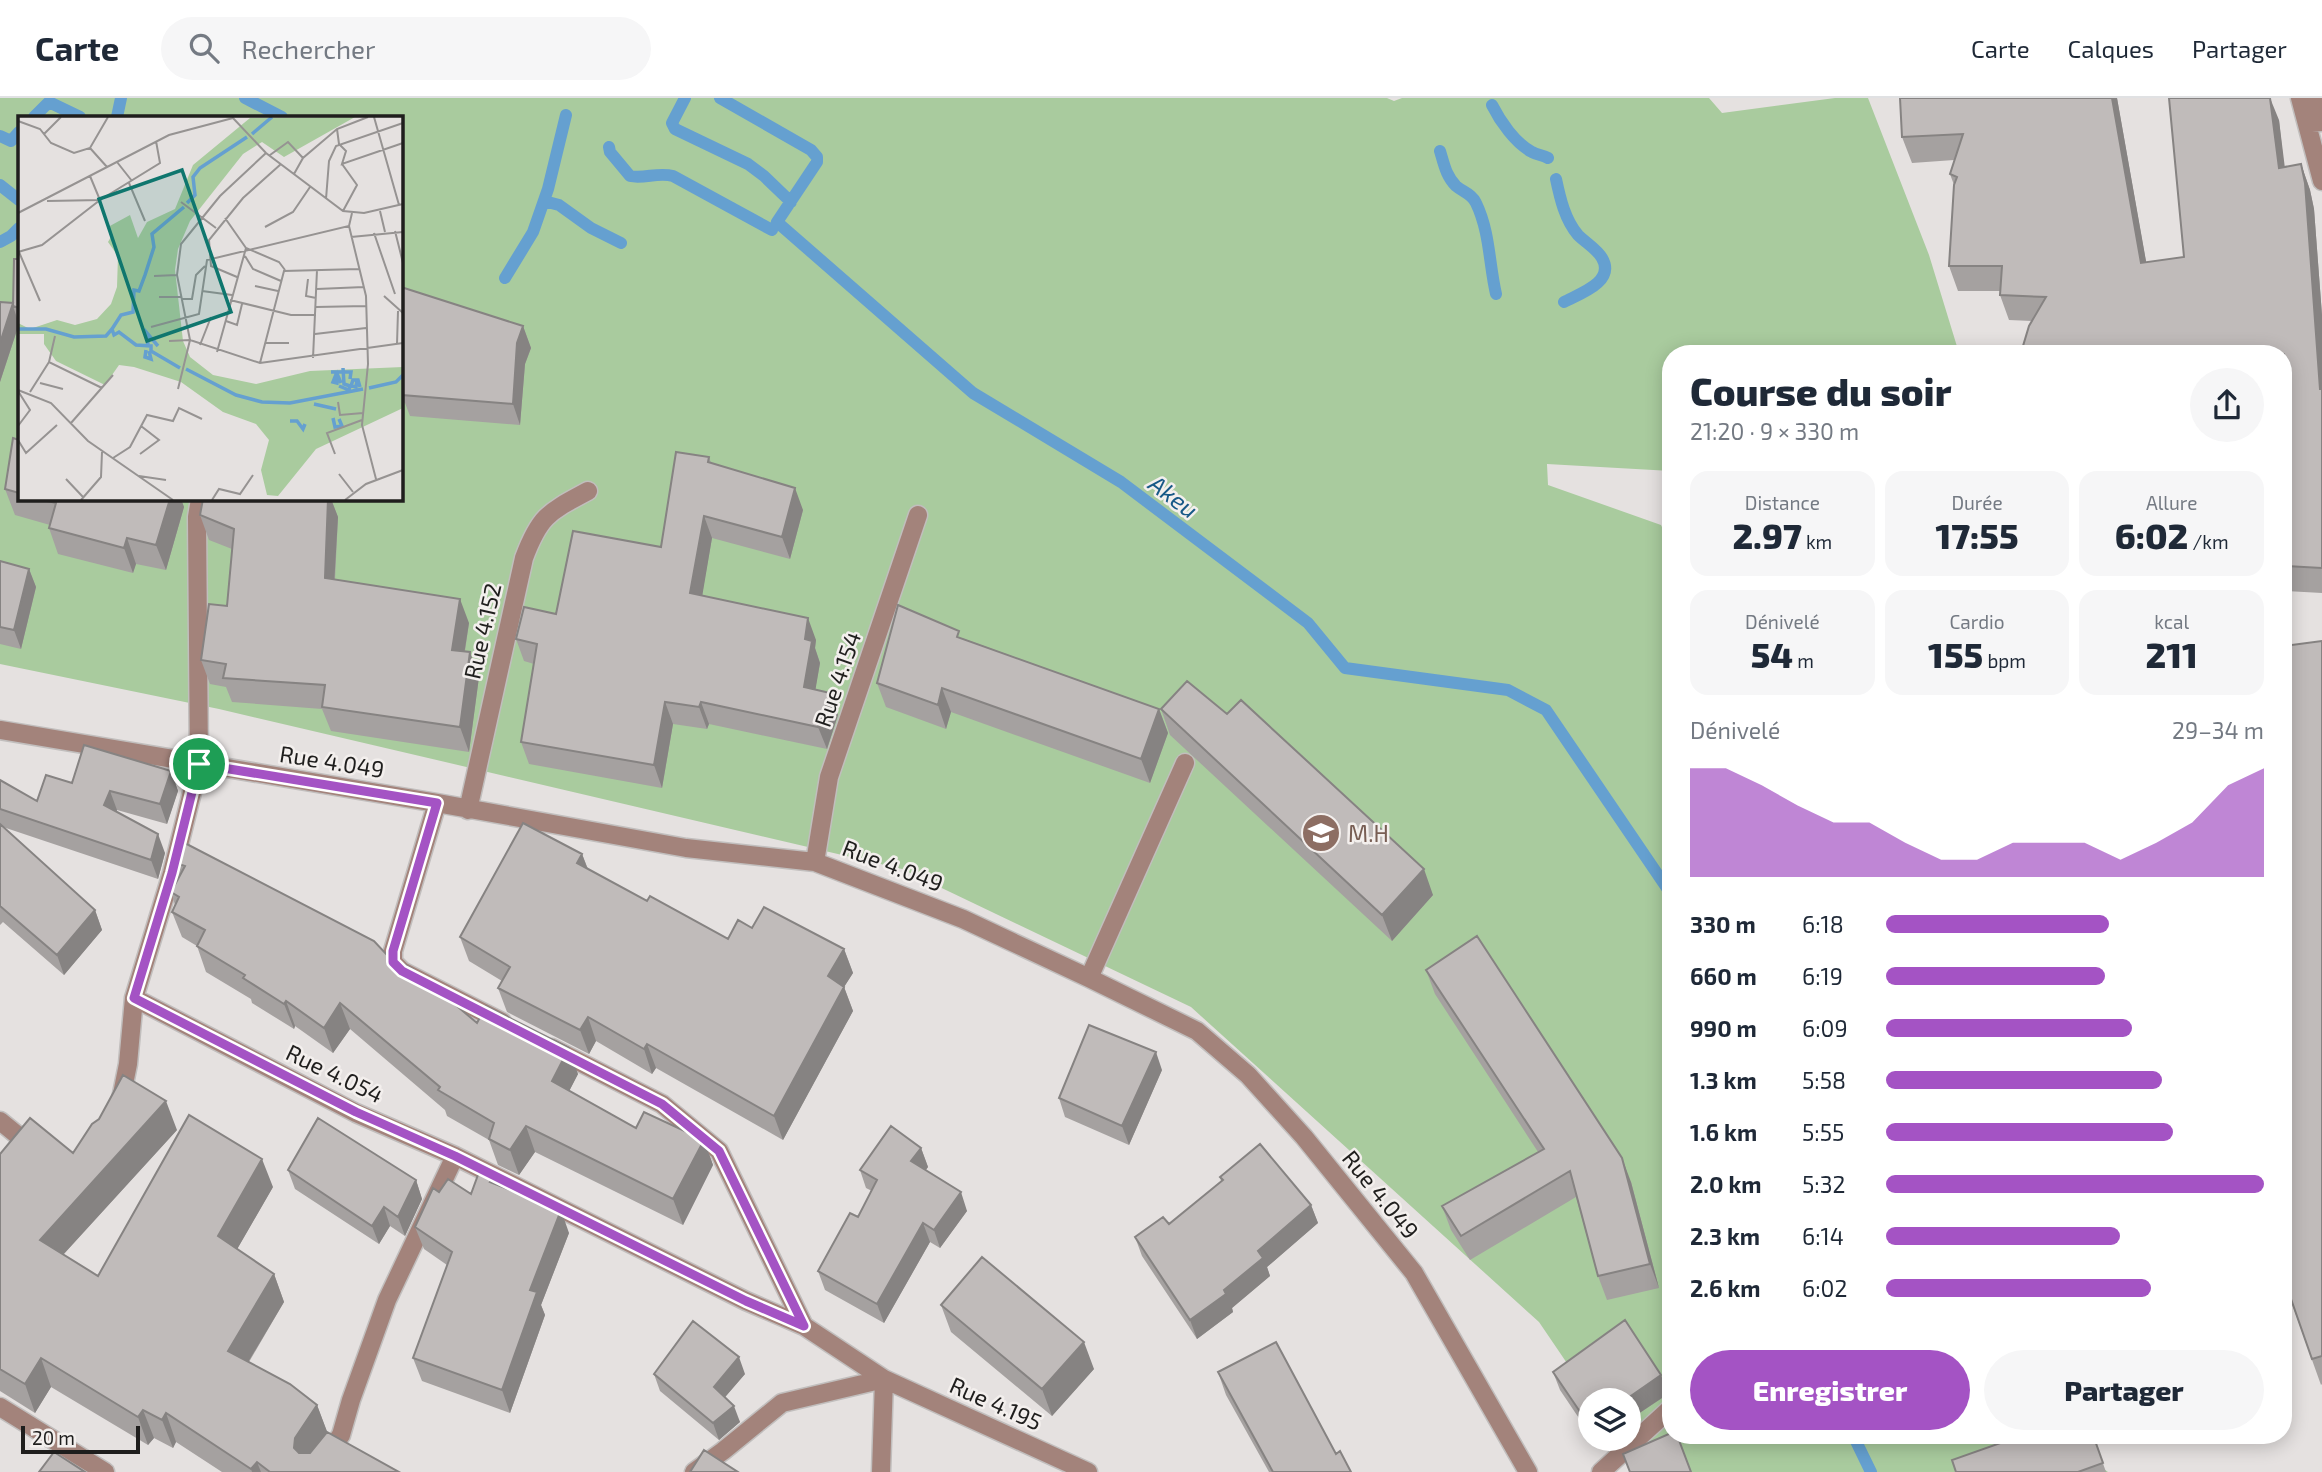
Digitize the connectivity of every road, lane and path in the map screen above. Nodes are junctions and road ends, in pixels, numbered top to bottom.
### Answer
1 (2300, 98) edge
2 (2319, 98) edge
3 (2315, 123) edge
4 (2322, 181) edge
5 (588, 491) dead end
6 (200, 500) edge
7 (918, 515) dead end
8 (0, 730) edge
9 (1185, 763) dead end
10 (199, 764) junction
11 (437, 803) junction
12 (468, 810) junction
13 (815, 862) junction
14 (1089, 978) junction
15 (134, 998) junction
16 (513, 1028) edge
17 (538, 1041) edge
18 (110, 1120) edge
19 (0, 1121) edge
20 (27, 1143) edge
21 (455, 1156) junction
22 (804, 1326) junction
23 (884, 1379) junction
24 (0, 1407) edge
25 (1662, 1416) edge
26 (105, 1472) edge
27 (315, 1472) edge
28 (694, 1472) edge
29 (881, 1472) edge
30 (1088, 1472) edge
31 (1528, 1472) edge
32 (1601, 1472) edge

1 - 3 street
2 - 3 street
3 - 4 street
5 - 12 street, Rue 4.152
6 - 10 street
7 - 13 street, Rue 4.154
8 - 10 street, Rue 4.049
9 - 14 street
10 - 11 street, Rue 4.049
10 - 15 street
11 - 12 street, Rue 4.049
11 - 16 street
12 - 13 street, Rue 4.049
13 - 14 street, Rue 4.049
14 - 31 street, Rue 4.049
15 - 18 street
15 - 21 street, Rue 4.054
17 - 22 street
19 - 20 street
21 - 22 street, Rue 4.054
21 - 27 street
22 - 23 street, Rue 4.054
23 - 28 street
23 - 29 street
23 - 30 street, Rue 4.195
24 - 26 street
25 - 32 street

